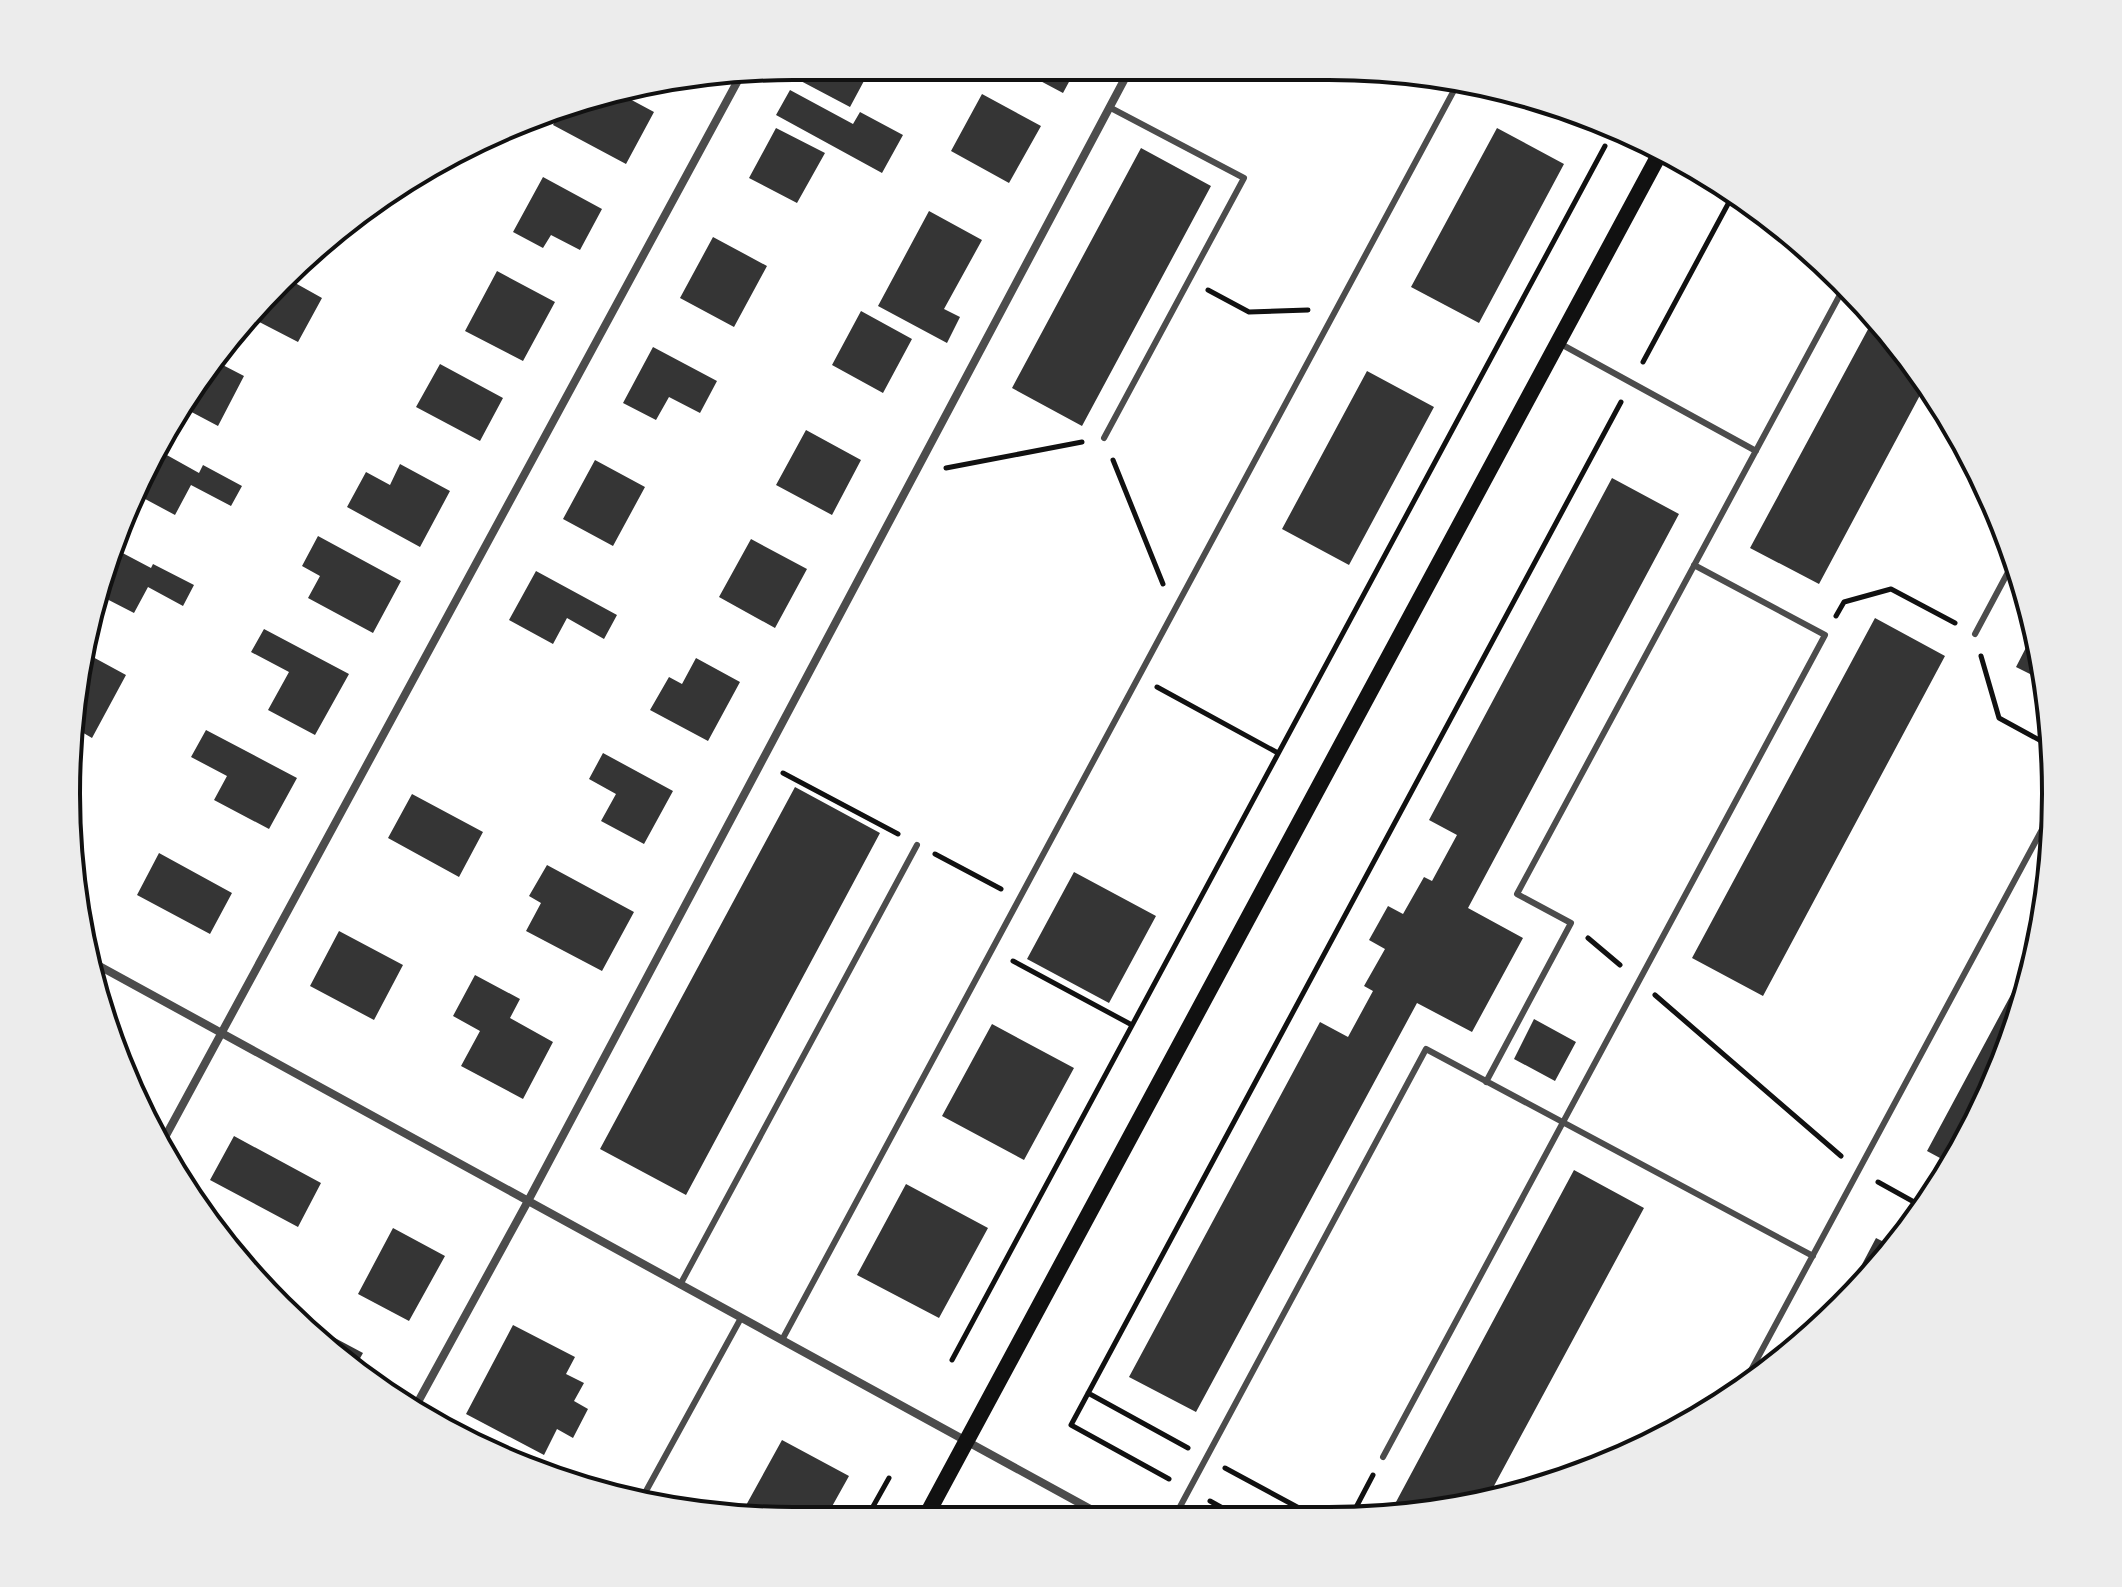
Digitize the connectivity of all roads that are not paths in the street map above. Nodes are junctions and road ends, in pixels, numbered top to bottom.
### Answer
1 (1124, 80) edge
2 (737, 83) edge
3 (1453, 91) edge
4 (1109, 107) junction
5 (1656, 160) edge
6 (1839, 296) edge
7 (1558, 343) junction
8 (1104, 438) road end
9 (1756, 451) junction
10 (1694, 565) junction
11 (2007, 574) edge
12 (1975, 634) road end
13 (2040, 833) edge
14 (917, 845) road end
15 (102, 967) edge
16 (221, 1033) junction
17 (1486, 1082) junction
18 (1563, 1123) junction
19 (167, 1133) edge
20 (528, 1201) junction
21 (1813, 1256) junction
22 (680, 1285) junction
23 (741, 1318) junction
24 (782, 1340) junction
25 (1753, 1367) edge
26 (419, 1400) edge
27 (967, 1442) junction
28 (1383, 1457) road end
29 (646, 1491) edge
30 (931, 1507) edge
31 (1087, 1507) edge
32 (1180, 1507) edge

1 - 4 street
2 - 16 street
3 - 24 lane
4 - 8 lane
4 - 20 street
5 - 7 main road
6 - 9 lane
7 - 9 lane
7 - 27 main road
9 - 10 lane
10 - 17 lane
10 - 18 lane
11 - 12 lane
13 - 21 lane
14 - 22 lane
15 - 16 street
16 - 19 street
16 - 20 street
17 - 18 lane
17 - 32 lane
18 - 21 lane
18 - 28 lane
20 - 22 street
20 - 26 street
21 - 25 lane
22 - 23 street
23 - 24 street
23 - 29 lane
24 - 27 street
27 - 30 main road
27 - 31 street

